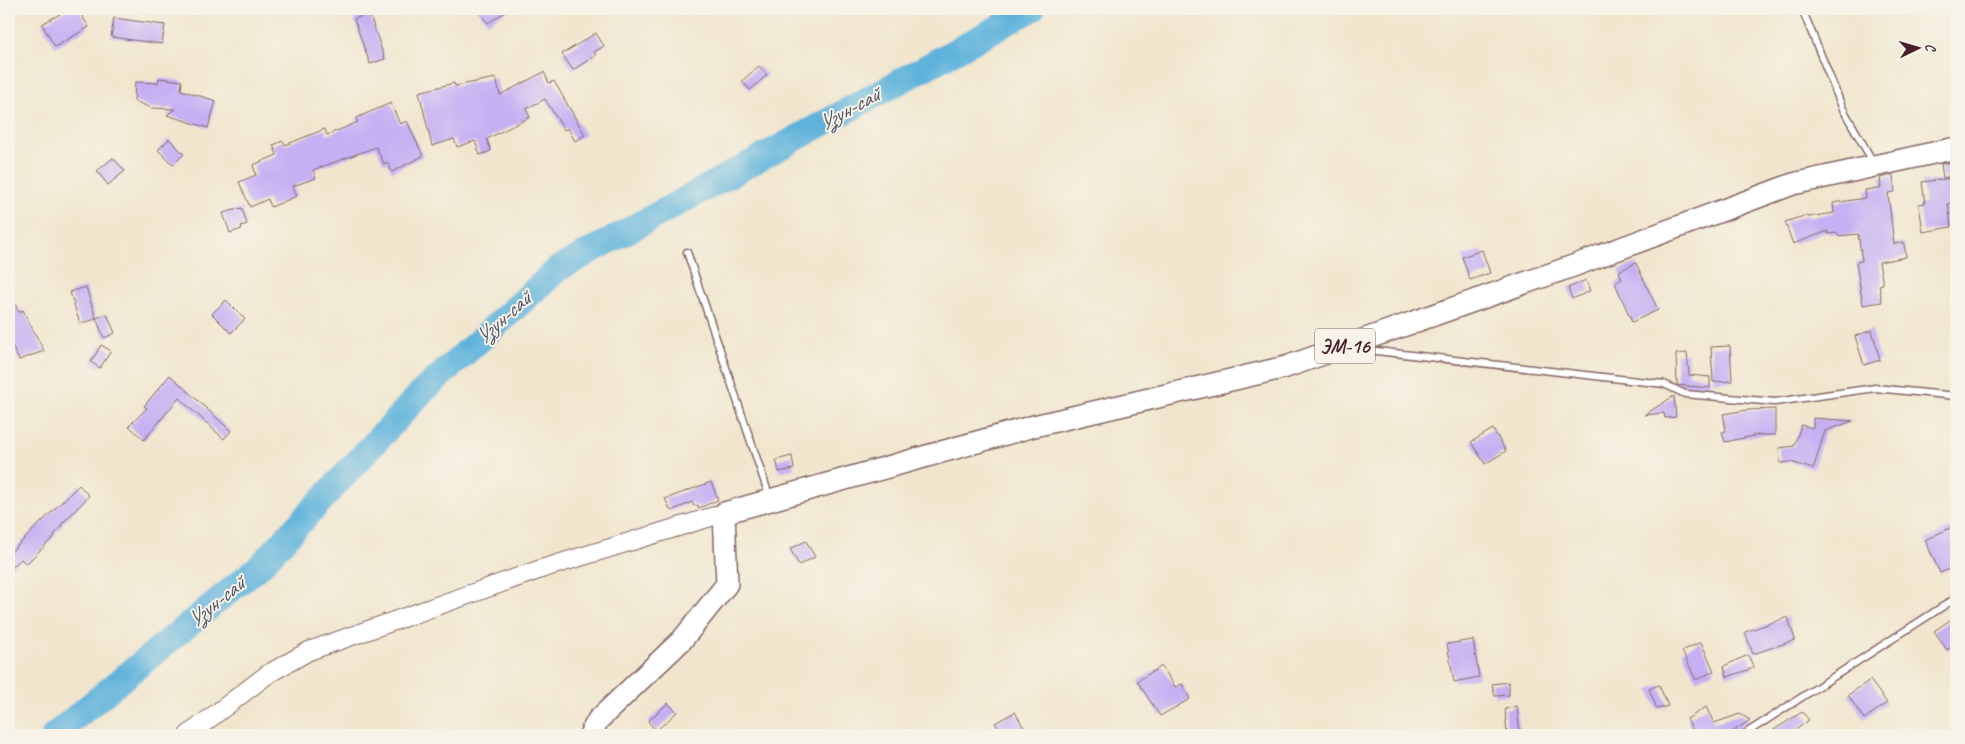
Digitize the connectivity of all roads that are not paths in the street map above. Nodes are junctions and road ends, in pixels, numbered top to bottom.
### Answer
1 (1802, 9) edge
2 (1956, 148) edge
3 (1875, 166) junction
4 (687, 252) dead end
5 (1342, 347) junction
6 (1956, 396) edge
7 (770, 499) junction
8 (724, 513) junction
9 (1956, 598) edge
10 (188, 735) edge
11 (590, 735) edge
12 (1743, 735) edge

1 - 3 lane
2 - 3 highway, ЭМ-16
3 - 5 highway, ЭМ-16
4 - 7 lane
5 - 6 lane
5 - 7 highway, ЭМ-16
7 - 8 highway, ЭМ-16
8 - 10 main road, ЭМ-16
8 - 11 highway
9 - 12 lane

